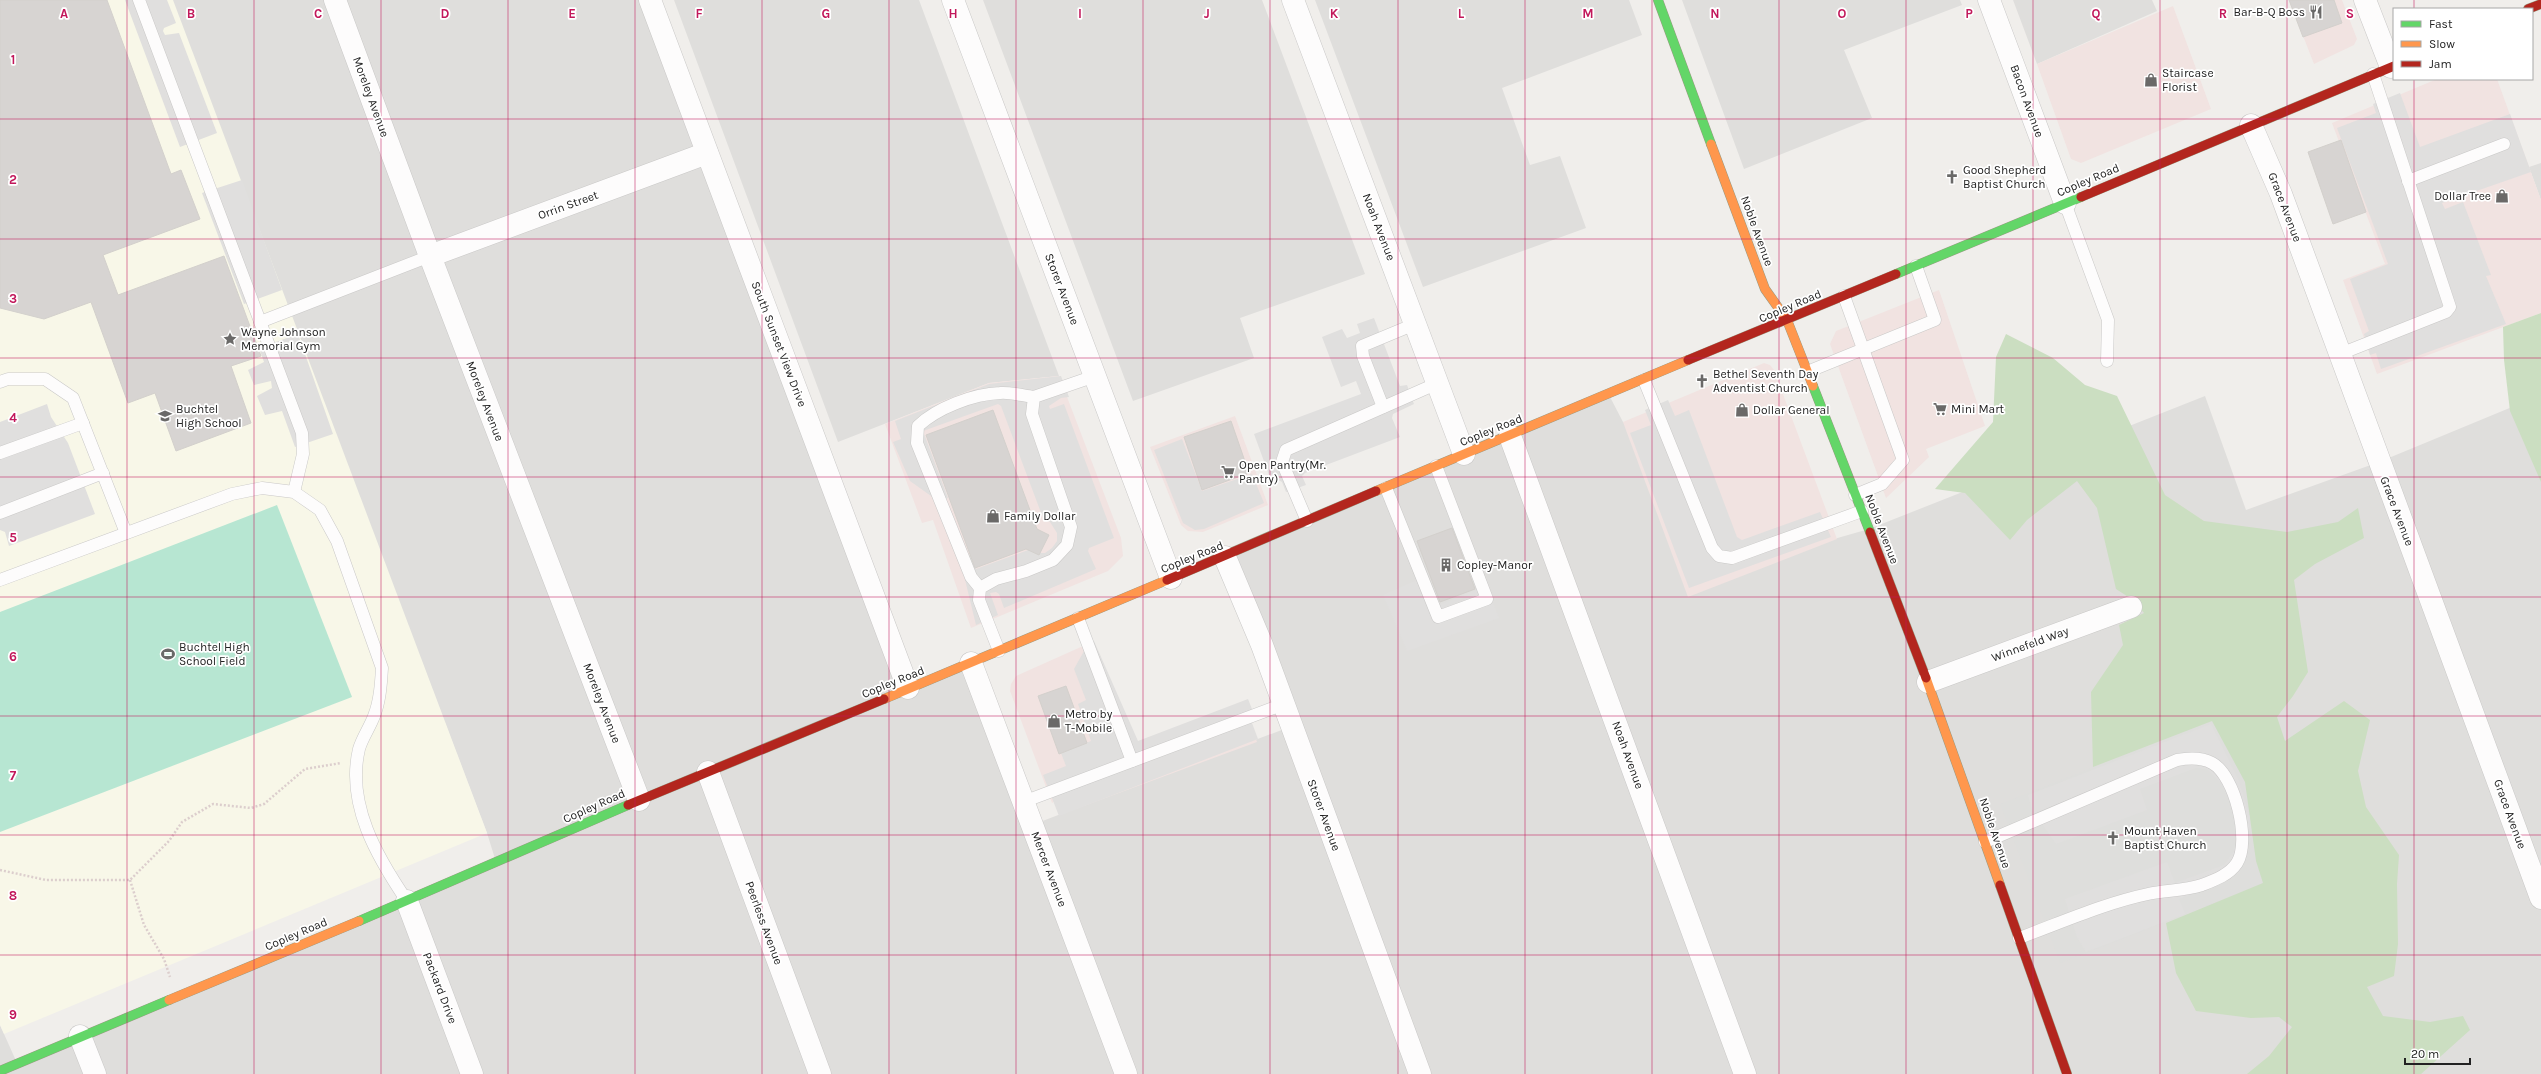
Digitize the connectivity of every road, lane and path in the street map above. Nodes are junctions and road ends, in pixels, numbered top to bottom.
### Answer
1 (139, 0) edge
2 (335, 0) edge
3 (650, 0) edge
4 (953, 0) edge
5 (1293, 0) edge
6 (1658, 0) edge
7 (1989, 0) edge
8 (2365, 0) edge
9 (2541, 4) edge
10 (2531, 8) edge
11 (2386, 69) edge
12 (2252, 125) junction
13 (2504, 144) dead end
14 (707, 153) junction
15 (2408, 181) junction
16 (2064, 203) junction
17 (430, 256) junction
18 (1916, 266) junction
19 (1844, 296) junction
20 (1787, 320) junction
21 (260, 322) junction
22 (1415, 324) junction
23 (1864, 350) junction
24 (2340, 354) junction
25 (2107, 361) dead end
26 (1808, 372) junction
27 (1095, 376) junction
28 (1644, 380) junction
29 (0, 382) edge
30 (1438, 383) junction
31 (1034, 397) junction
32 (1383, 407) junction
33 (83, 423) junction
34 (1510, 436) junction
35 (0, 453) edge
36 (1464, 454) junction
37 (1436, 466) junction
38 (102, 473) junction
39 (1386, 488) junction
40 (294, 492) junction
41 (1855, 495) junction
42 (1862, 511) junction
43 (0, 513) edge
44 (1307, 521) junction
45 (126, 533) junction
46 (1225, 557) junction
47 (1171, 578) junction
48 (0, 580) edge
49 (980, 588) junction
50 (2131, 607) dead end
51 (1078, 618) junction
52 (999, 651) junction
53 (971, 663) junction
54 (1928, 682) junction
55 (908, 688) junction
56 (1284, 704) junction
57 (1132, 761) junction
58 (357, 762) junction
59 (708, 772) junction
60 (639, 800) junction
61 (1023, 802) junction
62 (1985, 842) junction
63 (0, 870) edge
64 (130, 880) junction
65 (2541, 898) edge
66 (407, 901) junction
67 (2019, 938) junction
68 (177, 996) junction
69 (80, 1036) junction
70 (0, 1071) edge
71 (95, 1074) edge
72 (472, 1074) edge
73 (820, 1074) edge
74 (1126, 1074) edge
75 (1420, 1074) edge
76 (1745, 1074) edge
77 (2067, 1074) edge

1 - 21 lane
2 - 17 street, Moreley Avenue
3 - 14 street, South Sunset View Drive
4 - 27 street, Storer Avenue
5 - 22 street, Noah Avenue
6 - 20 main road, Noble Avenue
7 - 16 street, Bacon Avenue
8 - 11 street
9 - 10 main road
11 - 12 main road, Copley Road
11 - 15 lane
12 - 16 main road, Copley Road
12 - 24 street, Grace Avenue
13 - 15 lane
14 - 17 street, Orrin Street
14 - 55 street, South Sunset View Drive
15 - 24 lane
16 - 18 main road, Copley Road
16 - 25 lane
17 - 21 lane
17 - 60 street, Moreley Avenue
18 - 19 main road, Copley Road
18 - 23 lane
19 - 20 main road, Copley Road
19 - 23 lane
20 - 26 main road, Noble Avenue
20 - 28 main road, Copley Road
21 - 40 lane
22 - 30 street, Noah Avenue
22 - 32 lane
23 - 26 lane
23 - 41 lane
24 - 65 street, Grace Avenue
26 - 41 main road, Noble Avenue
27 - 31 lane
27 - 47 street, Storer Avenue
28 - 34 main road, Copley Road
28 - 42 lane
29 - 33 lane
30 - 32 lane
30 - 36 street, Noah Avenue
31 - 49 lane
31 - 49 lane
32 - 44 lane
33 - 35 lane
33 - 38 lane
34 - 36 main road, Copley Road
34 - 76 street, Noah Avenue
36 - 37 main road, Copley Road
37 - 39 main road, Copley Road
37 - 39 lane
38 - 43 lane
38 - 45 lane
39 - 44 main road, Copley Road
40 - 45 lane
40 - 58 lane
41 - 42 main road, Noble Avenue
42 - 54 main road, Noble Avenue
44 - 46 main road, Copley Road
45 - 48 lane
46 - 47 main road, Copley Road
46 - 56 street, Storer Avenue
47 - 51 main road, Copley Road
49 - 52 lane
50 - 54 street, Winnefeld Way
51 - 52 main road, Copley Road
51 - 57 lane
52 - 53 main road, Copley Road
53 - 55 main road, Copley Road
53 - 61 street, Mercer Avenue
54 - 62 main road, Noble Avenue
55 - 59 main road, Copley Road
56 - 57 lane
56 - 75 street, Storer Avenue
57 - 61 lane
58 - 64 path
58 - 66 lane
59 - 60 main road, Copley Road
59 - 73 street, Peerless Avenue
60 - 66 main road, Copley Road
61 - 74 street, Mercer Avenue
62 - 67 main road, Noble Avenue
62 - 67 lane
63 - 64 path
64 - 68 path
66 - 68 main road, Copley Road
66 - 72 street, Packard Drive
67 - 77 main road, Noble Avenue
68 - 69 main road, Copley Road
69 - 70 main road, Copley Road
69 - 71 street

